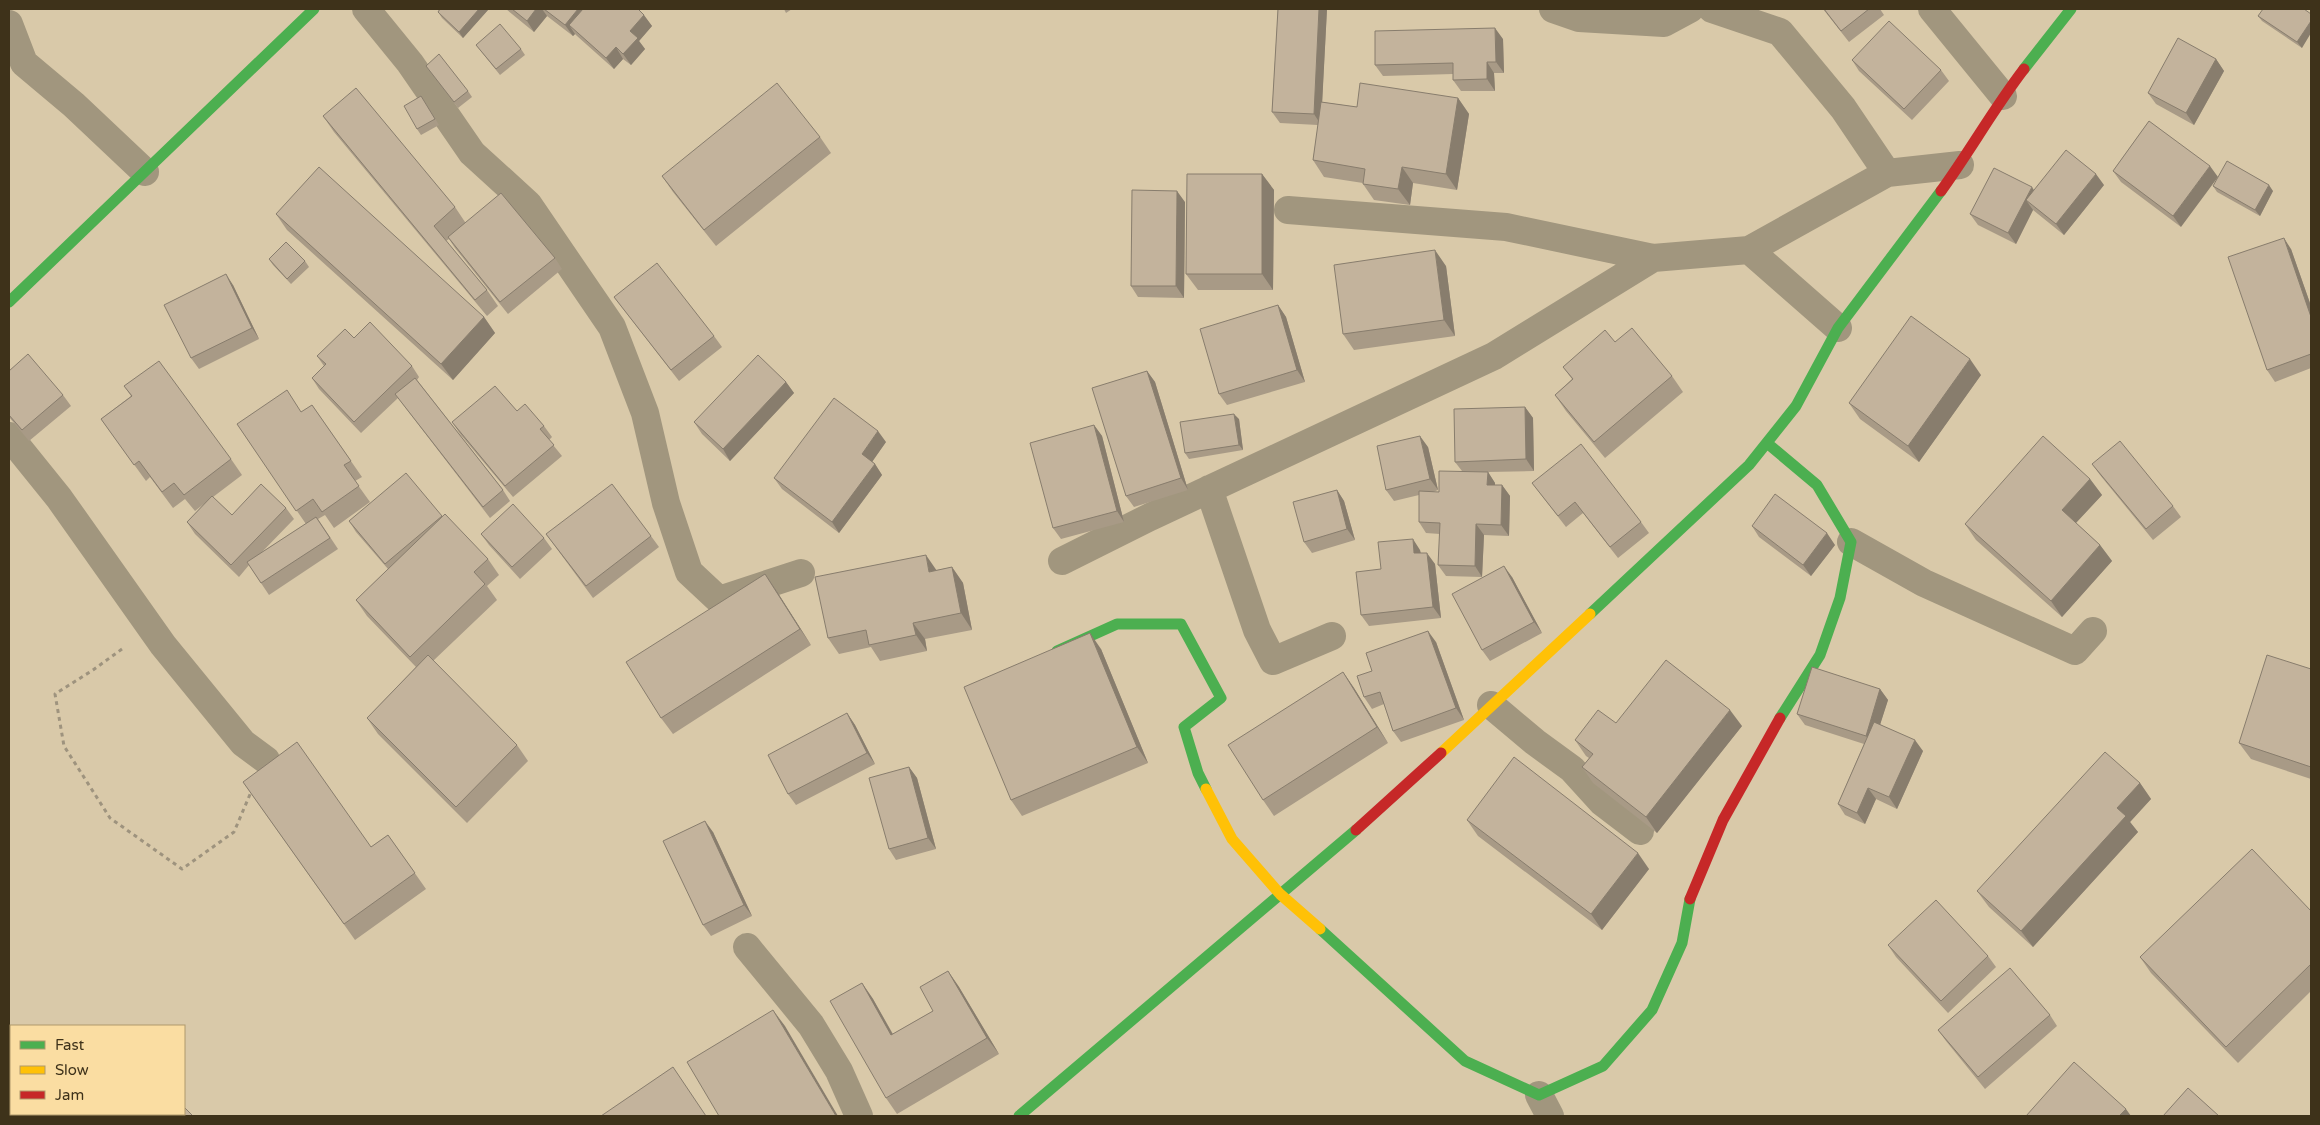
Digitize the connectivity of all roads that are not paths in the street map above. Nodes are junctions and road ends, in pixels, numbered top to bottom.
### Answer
1 (314, 9) edge
2 (366, 9) edge
3 (1553, 9) edge
4 (1690, 9) edge
5 (1712, 9) edge
6 (1932, 9) edge
7 (2071, 9) edge
8 (9, 24) edge
9 (2003, 96) junction
10 (1960, 165) junction
11 (145, 172) junction
12 (1887, 173) junction
13 (1288, 210) dead end
14 (1749, 250) junction
15 (1653, 258) junction
16 (9, 302) edge
17 (1838, 328) junction
18 (9, 436) edge
19 (1767, 442) junction
20 (1210, 489) junction
21 (1852, 542) junction
22 (1062, 562) dead end
23 (801, 573) dead end
24 (2093, 631) dead end
25 (1332, 636) dead end
26 (1044, 656) edge
27 (1491, 705) junction
28 (266, 760) road end
29 (1640, 831) edge
30 (1280, 894) junction
31 (747, 948) dead end
32 (1544, 1109) edge
33 (859, 1116) edge
34 (1019, 1116) edge

1 - 11 street
2 - 23 street
3 - 4 street
5 - 12 street
6 - 9 street
7 - 9 street
8 - 11 street
9 - 10 street
10 - 12 street
10 - 17 street
11 - 16 street
12 - 14 street
13 - 15 street
14 - 15 street
14 - 17 street
15 - 20 street
17 - 19 street
18 - 28 street
19 - 21 street
19 - 27 street
20 - 22 street
20 - 25 street
21 - 24 street
21 - 32 street
26 - 30 street
27 - 29 street
27 - 30 street
30 - 32 street
30 - 34 street
31 - 33 street

